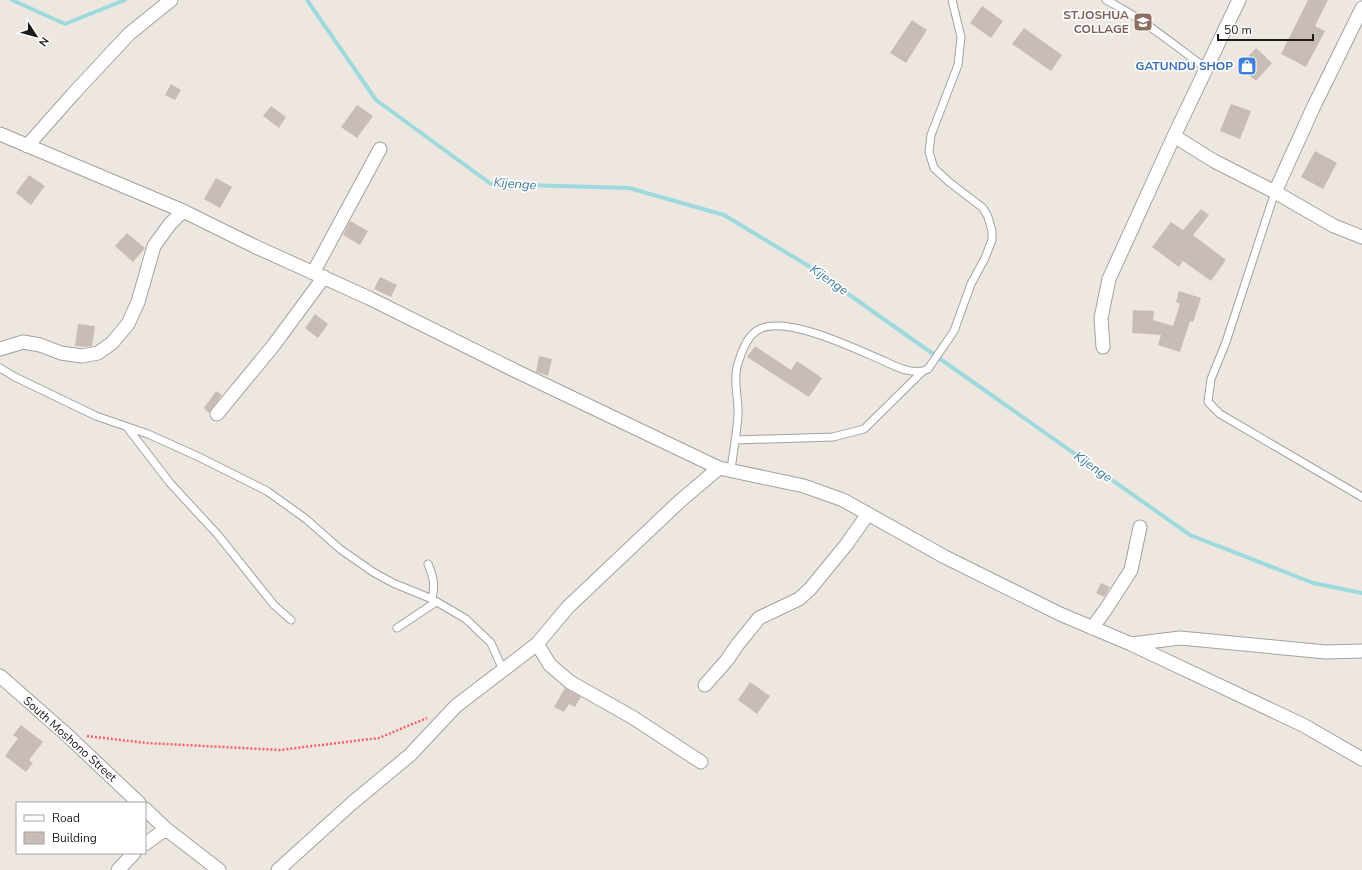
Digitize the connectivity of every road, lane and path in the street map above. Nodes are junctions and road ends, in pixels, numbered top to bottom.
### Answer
1 (171, 0) edge
2 (952, 0) edge
3 (1106, 0) edge
4 (1239, 0) edge
5 (1362, 8) edge
6 (1207, 69) junction
7 (0, 134) edge
8 (1174, 136) junction
9 (27, 146) junction
10 (380, 149) dead end
11 (1275, 192) junction
12 (183, 211) junction
13 (1362, 238) edge
14 (319, 275) junction
15 (1103, 347) dead end
16 (0, 349) edge
17 (0, 368) edge
18 (925, 370) junction
19 (217, 414) dead end
20 (127, 427) junction
21 (735, 440) junction
22 (725, 469) junction
23 (1362, 497) edge
24 (868, 514) junction
25 (1140, 527) dead end
26 (428, 564) dead end
27 (434, 600) junction
28 (291, 620) dead end
29 (397, 628) dead end
30 (1092, 628) junction
31 (537, 644) junction
32 (1131, 644) junction
33 (1362, 651) edge
34 (503, 670) junction
35 (0, 676) edge
36 (705, 685) dead end
37 (428, 718) dead end
38 (66, 734) junction
39 (1362, 759) edge
40 (701, 762) dead end
41 (138, 802) edge
42 (146, 810) edge
43 (166, 829) junction
44 (146, 843) edge
45 (133, 854) edge
46 (118, 870) edge
47 (219, 870) edge
48 (278, 870) edge

1 - 9 street
2 - 18 lane
3 - 6 lane
4 - 6 street
5 - 11 street
6 - 8 street
7 - 9 street
8 - 11 street
8 - 15 street
9 - 12 street
10 - 14 street
11 - 13 street
11 - 23 lane
12 - 14 street
12 - 16 street
14 - 19 street
14 - 22 street
17 - 20 lane
18 - 21 lane
18 - 21 lane
20 - 27 lane
20 - 28 lane
21 - 22 lane
22 - 24 street
22 - 31 street
24 - 30 street
24 - 36 street
25 - 30 street
26 - 27 lane
27 - 29 lane
27 - 34 lane
30 - 32 street
31 - 34 street
31 - 40 street
32 - 33 street
32 - 39 street
34 - 48 street
35 - 38 street, South Moshono Street
37 - 38 path
38 - 41 street, South Moshono Street
42 - 43 street
43 - 44 street
43 - 47 street
45 - 46 street

